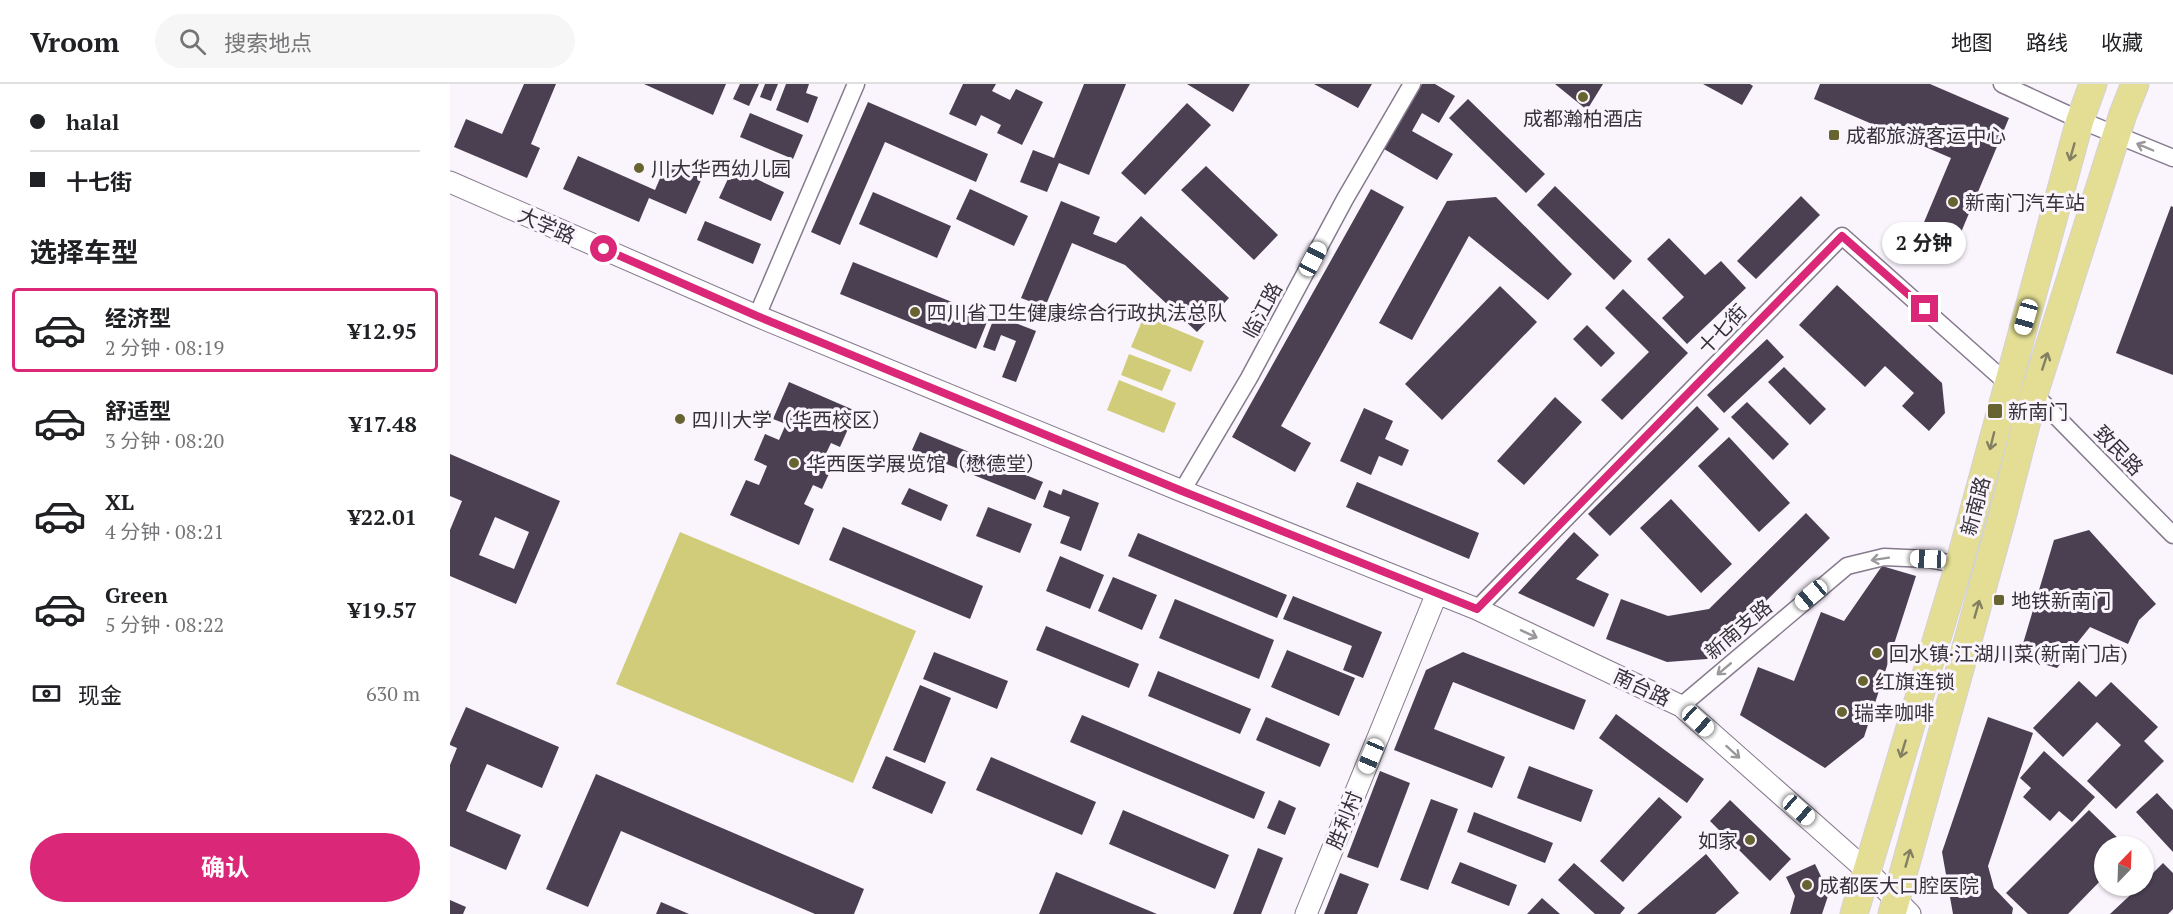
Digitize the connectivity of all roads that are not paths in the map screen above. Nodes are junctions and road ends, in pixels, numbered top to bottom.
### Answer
1 (856, 84) edge
2 (1412, 84) edge
3 (2002, 84) edge
4 (2135, 84) edge
5 (2087, 100) edge
6 (2120, 124) junction
7 (2173, 158) edge
8 (450, 182) edge
9 (757, 316) junction
10 (2007, 383) junction
11 (2034, 394) junction
12 (1182, 491) junction
13 (2173, 535) edge
14 (1959, 565) junction
15 (1437, 593) junction
16 (1477, 609) junction
17 (1681, 706) junction
18 (1866, 870) junction
19 (1899, 909) edge
20 (1306, 914) edge
21 (1854, 914) edge

1 - 9 street
2 - 12 street, 临江路
3 - 5 street
4 - 6 main road, 新南路
5 - 6 street
5 -> 10 main road, 新南路
7 -> 6 street
11 -> 6 main road, 新南路
8 - 9 street, 大学路
9 - 12 street, 大学路
10 -> 14 main road, 新南路
10 - 16 street, 十七街
11 - 13 street, 致民路
19 -> 11 main road, 新南路
12 - 15 street, 大学路
14 -> 17 street, 新南支路
14 -> 18 main road, 新南路
15 - 16 street, 大学路
15 - 20 street, 胜利村
16 -> 17 street, 南台路
17 -> 18 street, 南台路
18 - 19 street, 南台路
18 - 21 main road, 新南路

